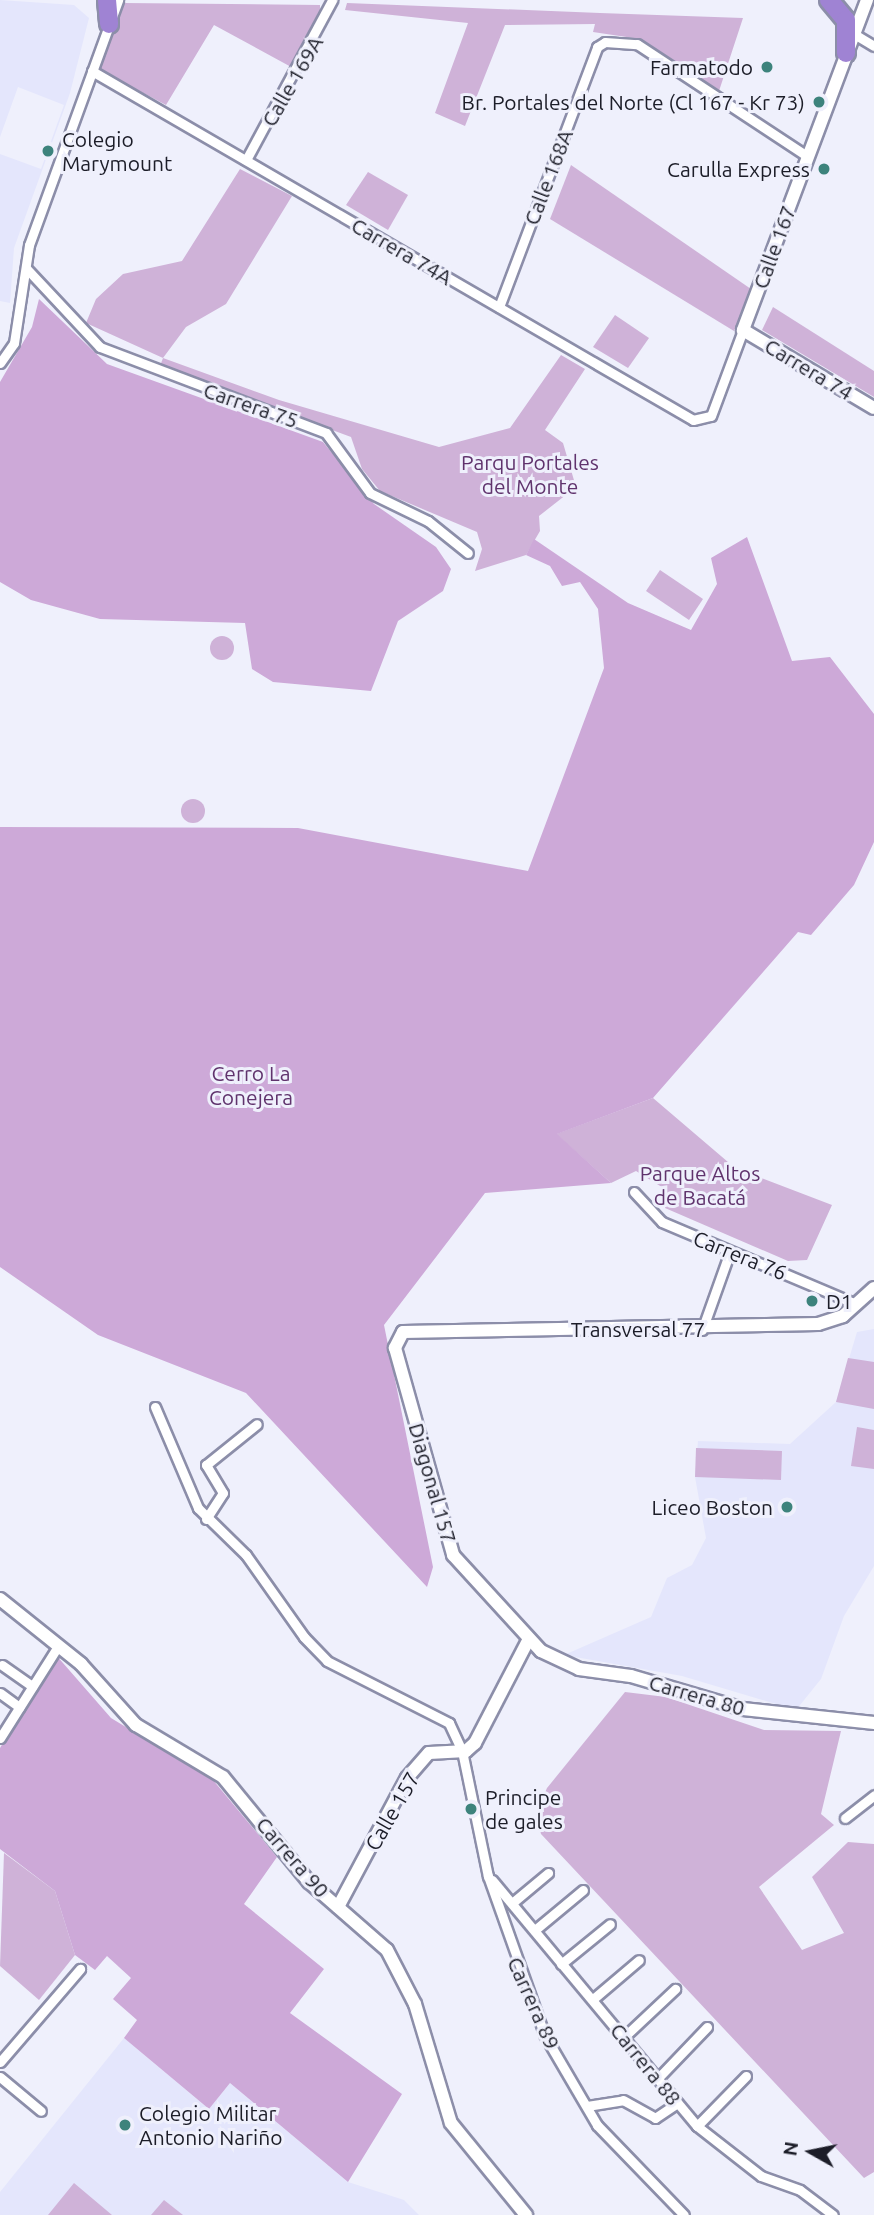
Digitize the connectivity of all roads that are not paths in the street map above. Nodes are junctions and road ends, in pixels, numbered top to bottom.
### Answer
1 (107, 0) edge
2 (118, 0) edge
3 (332, 0) edge
4 (829, 0) edge
5 (867, 0) edge
6 (109, 24) junction
7 (854, 34) junction
8 (874, 46) edge
9 (846, 53) junction
10 (92, 71) junction
11 (815, 136) junction
12 (787, 143) junction
13 (807, 156) junction
14 (246, 160) junction
15 (26, 268) junction
16 (499, 307) junction
17 (743, 330) junction
18 (0, 363) edge
19 (874, 408) edge
20 (711, 415) joint
21 (468, 553) dead end
22 (634, 1192) dead end
23 (729, 1254) junction
24 (874, 1288) edge
25 (856, 1304) junction
26 (702, 1330) junction
27 (396, 1342) joint
28 (155, 1407) dead end
29 (257, 1424) dead end
30 (206, 1519) junction
31 (0, 1599) edge
32 (529, 1639) junction
33 (55, 1651) dead end
34 (2, 1665) edge
35 (33, 1686) junction
36 (0, 1693) edge
37 (19, 1707) junction
38 (874, 1723) edge
39 (0, 1738) edge
40 (462, 1751) junction
41 (874, 1795) edge
42 (845, 1818) dead end
43 (548, 1873) dead end
44 (488, 1876) junction
45 (583, 1890) dead end
46 (512, 1903) junction
47 (338, 1907) junction
48 (610, 1924) dead end
49 (536, 1929) junction
50 (639, 1960) dead end
51 (561, 1964) junction
52 (80, 1969) dead end
53 (675, 1989) dead end
54 (593, 1999) junction
55 (707, 2027) dead end
56 (625, 2036) junction
57 (0, 2062) edge
58 (660, 2076) junction
59 (746, 2076) dead end
60 (0, 2077) edge
61 (677, 2104) junction
62 (587, 2106) junction
63 (41, 2111) dead end
64 (697, 2126) junction
65 (526, 2215) edge
66 (684, 2215) edge
67 (833, 2215) edge

1 - 6 highway
2 - 6 street
3 - 14 street, Calle 169A
4 - 9 highway
5 - 7 street, Calle 167
6 - 10 street
7 - 8 street
7 - 9 street, Calle 167
9 - 11 street, Calle 167
10 - 14 street, Carrera 74A
10 - 15 street
11 - 12 street
11 - 13 street, Calle 167
12 - 13 street
12 - 16 street, Calle 168A
13 - 17 street, Calle 167
14 - 16 street, Carrera 74A
15 - 18 street
15 - 21 street, Carrera 75
16 - 20 street, Carrera 74A
17 - 19 street, Carrera 74
17 - 20 street, Calle 167
22 - 23 street, Carrera 76
23 - 25 street, Carrera 76
23 - 26 street
24 - 25 street, Transversal 77
25 - 26 street, Transversal 77
26 - 27 street, Transversal 77
27 - 32 street, Diagonal 157
28 - 30 street
29 - 30 street
30 - 40 street, Carrera 89
31 - 47 street, Carrera 90
32 - 38 street, Carrera 80
32 - 40 street
33 - 35 street
34 - 35 street
35 - 37 street
36 - 37 street
37 - 39 street
40 - 44 street, Carrera 89
40 - 47 street, Calle 157
41 - 42 street
43 - 46 street
44 - 46 street, Carrera 88
44 - 62 street, Carrera 89
45 - 49 street
46 - 49 street, Carrera 88
47 - 65 street, Carrera 90
48 - 51 street
49 - 51 street, Carrera 88
50 - 54 street
51 - 54 street, Carrera 88
52 - 57 street
53 - 56 street
54 - 56 street, Carrera 88
55 - 58 street
56 - 58 street, Carrera 88
58 - 61 street, Carrera 88
59 - 64 street
60 - 63 street
61 - 62 street
61 - 64 street, Carrera 88
62 - 66 street, Carrera 89
64 - 67 street, Carrera 88

